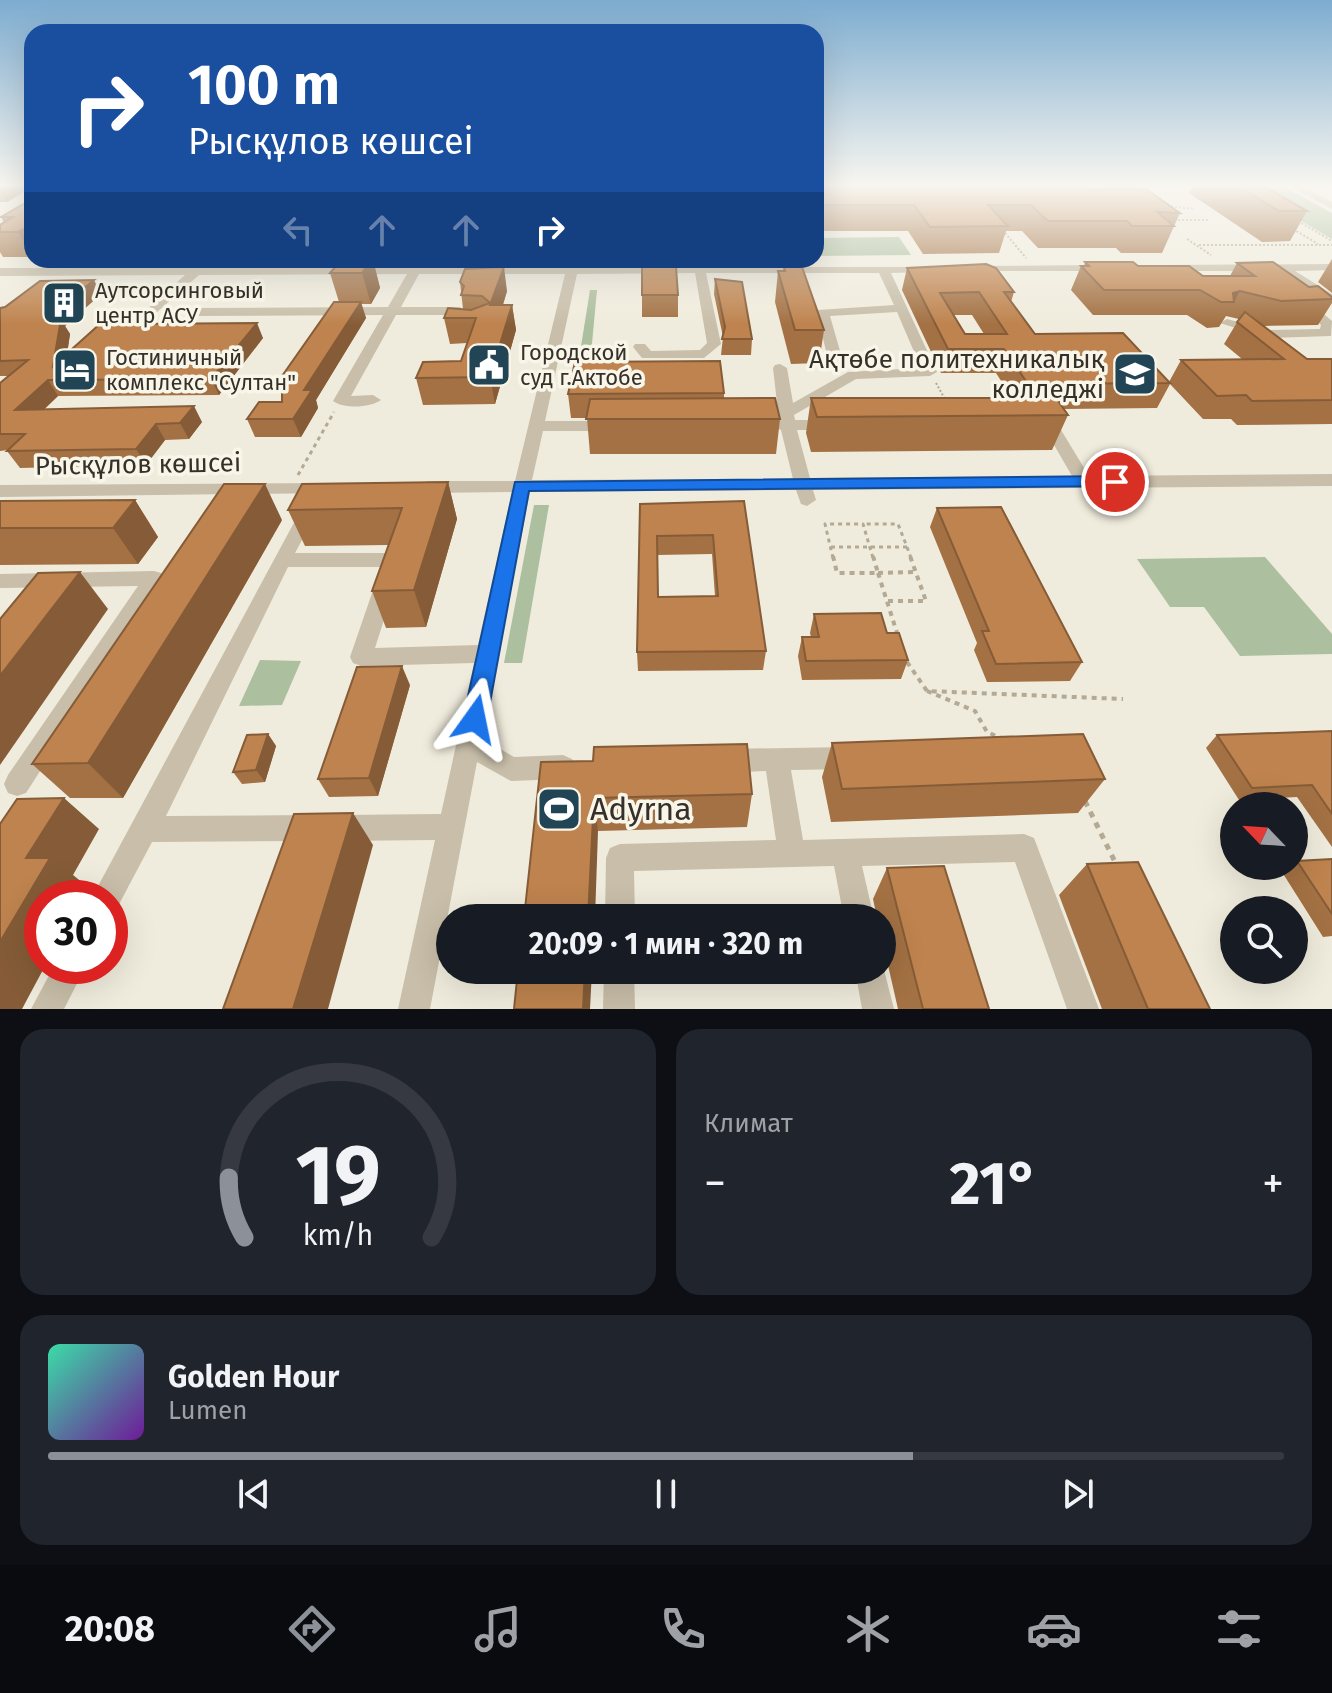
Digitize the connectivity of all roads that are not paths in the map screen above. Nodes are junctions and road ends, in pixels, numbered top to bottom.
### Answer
1 (1281, 267) junction
2 (1332, 267) edge
3 (214, 268) edge
4 (494, 268) edge
5 (572, 268) edge
6 (649, 268) edge
7 (1109, 268) edge
8 (1153, 268) edge
9 (1254, 268) junction
10 (883, 269) junction
11 (943, 269) edge
12 (958, 269) edge
13 (700, 270) junction
14 (196, 271) junction
15 (211, 271) junction
16 (415, 271) junction
17 (0, 272) edge
18 (55, 272) junction
19 (1272, 279) edge
20 (33, 289) edge
21 (1296, 296) edge
22 (1332, 299) edge
23 (902, 308) junction
24 (390, 311) junction
25 (190, 312) dead end
26 (148, 316) dead end
27 (1227, 323) edge
28 (474, 327) edge
29 (640, 347) dead end
30 (833, 351) dead end
31 (780, 368) dead end
32 (373, 400) dead end
33 (788, 419) junction
34 (768, 425) edge
35 (845, 425) edge
36 (1031, 425) edge
37 (536, 426) junction
38 (620, 426) edge
39 (1332, 480) edge
40 (1084, 482) junction
41 (522, 486) junction
42 (415, 487) edge
43 (0, 491) edge
44 (805, 492) junction
45 (282, 560) junction
46 (0, 581) edge
47 (489, 654) junction
48 (470, 744) junction
49 (873, 758) edge
50 (777, 759) junction
51 (699, 762) edge
52 (589, 766) edge
53 (17, 784) dead end
54 (452, 827) junction
55 (301, 828) junction
56 (145, 829) junction
57 (845, 853) junction
58 (792, 854) junction
59 (290, 856) edge
60 (117, 880) edge
61 (620, 904) edge
62 (856, 904) edge
63 (61, 984) edge
64 (619, 984) edge
65 (873, 984) edge
66 (47, 1009) edge
67 (414, 1009) edge
68 (619, 1009) edge
69 (878, 1009) edge
70 (1083, 1009) edge

1 - 2 street
1 - 9 street
1 - 22 street
3 - 15 street
4 - 16 street
5 - 37 street
6 - 13 street
7 - 12 street
8 - 9 street
9 - 19 street
10 - 11 street
10 - 13 street
10 - 23 street
13 - 29 street
14 - 15 street
14 - 18 street
14 - 26 street
15 - 16 street
16 - 24 street
17 - 18 street
18 - 20 street
21 - 27 street
23 - 30 street
23 - 33 street
24 - 25 street
24 - 28 street
24 - 32 street
31 - 33 street
33 - 34 street
33 - 35 street
33 - 44 street
36 - 40 street
37 - 38 street
37 - 41 street
39 - 40 street
40 - 44 street
41 - 42 street
41 - 44 street
41 - 47 street
43 - 45 street, Рысқұлов көшсеі
45 - 47 street
45 - 56 street
46 - 53 street
47 - 48 street
48 - 52 street
48 - 54 street
49 - 50 street
50 - 51 street
50 - 58 street
54 - 55 street
54 - 67 street
55 - 56 street
55 - 59 street
56 - 60 street
57 - 58 street
57 - 62 street
57 - 70 street
58 - 61 street
63 - 66 street
64 - 68 street
65 - 69 street

